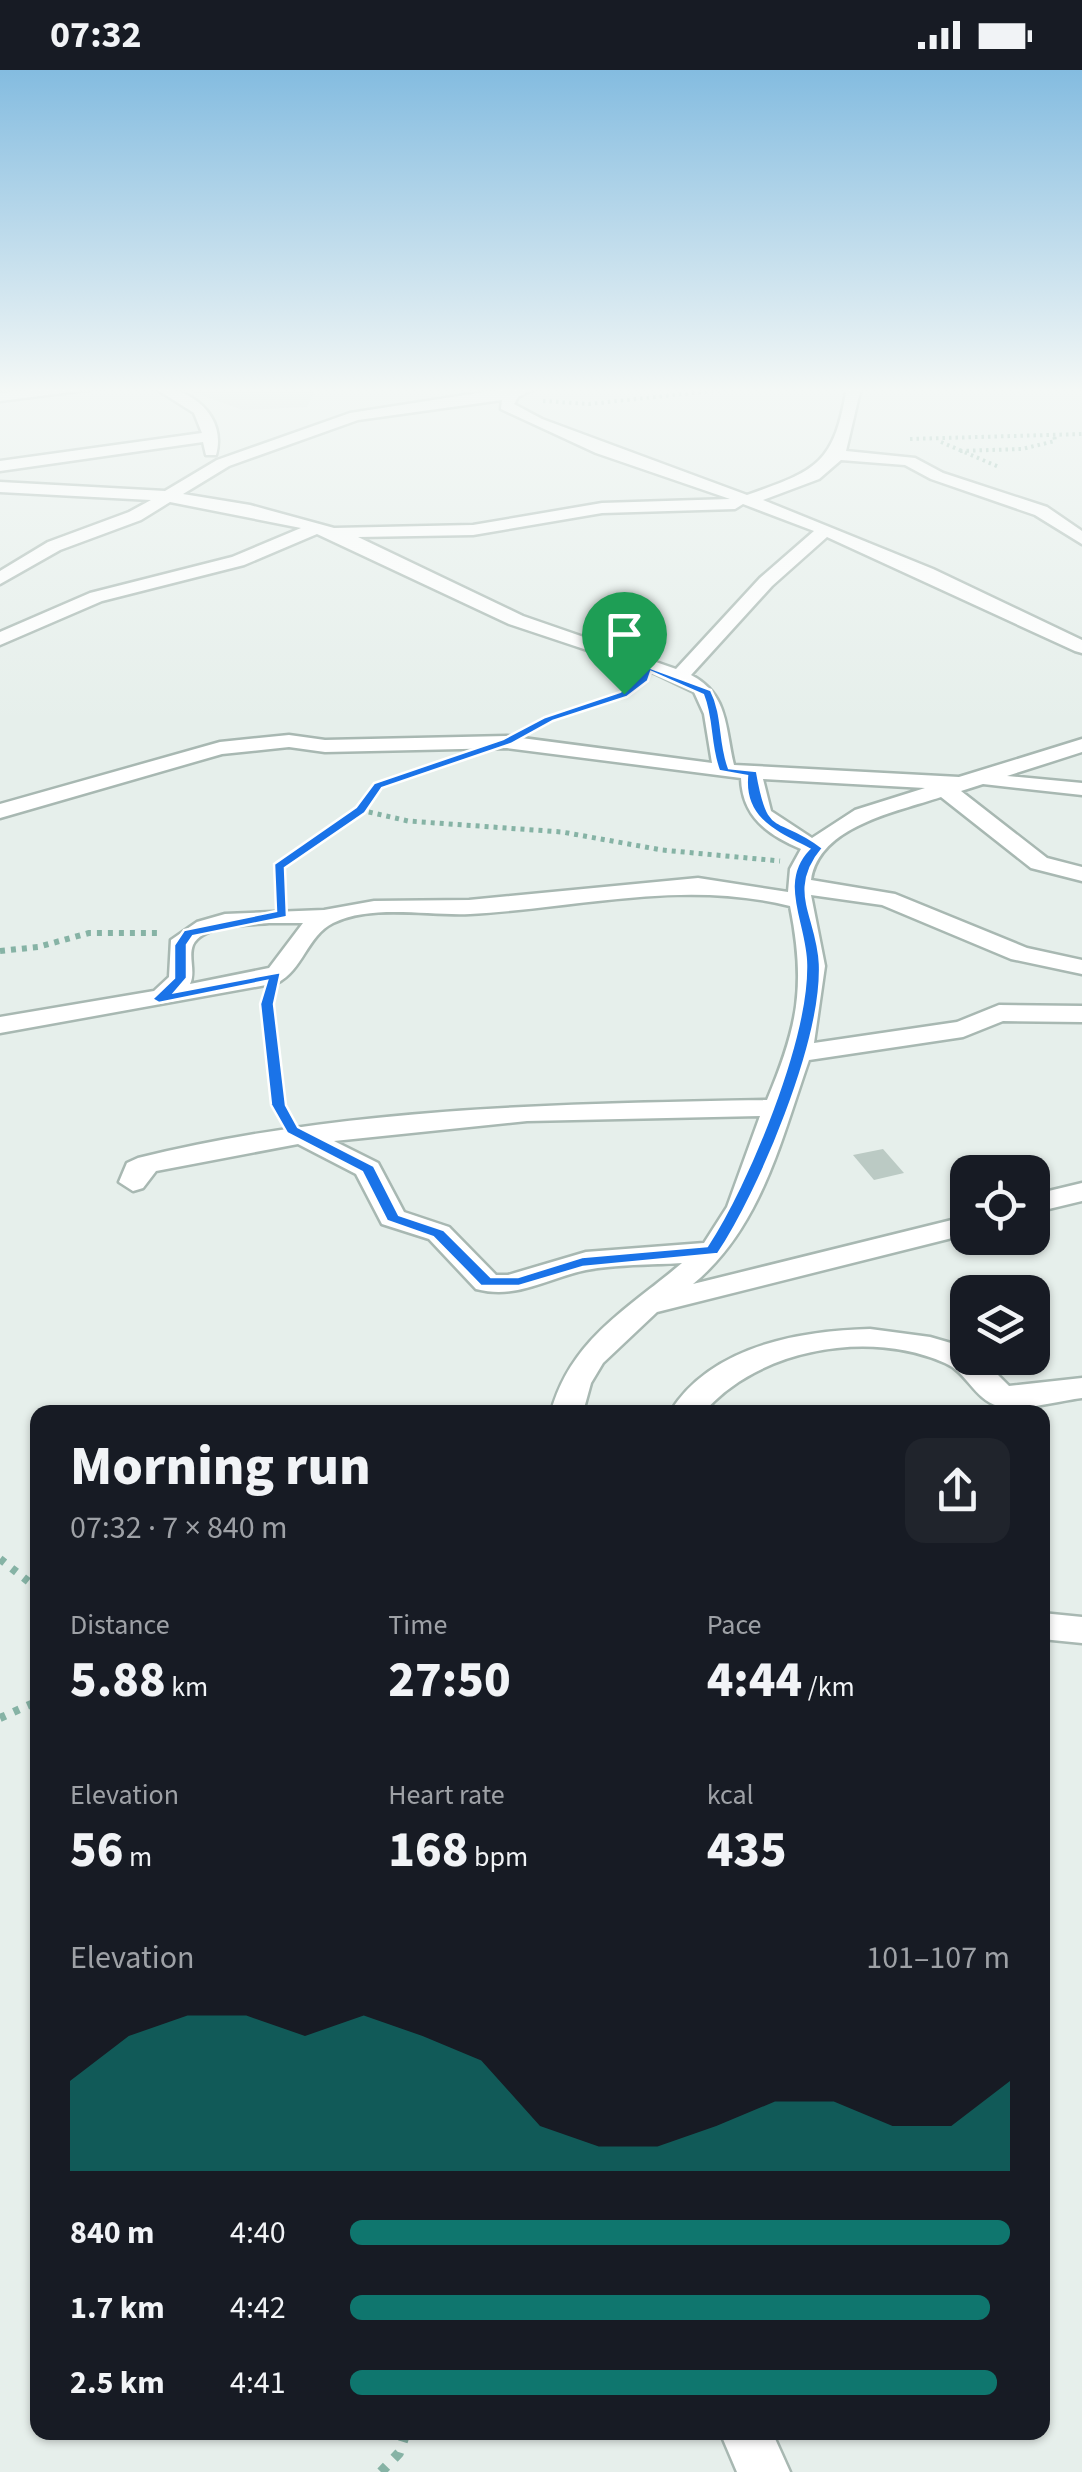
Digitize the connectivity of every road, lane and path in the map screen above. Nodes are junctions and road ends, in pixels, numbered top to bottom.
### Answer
1 (163, 499) edge
2 (173, 499) edge
3 (744, 499) edge
4 (759, 499) edge
5 (1006, 499) edge
6 (752, 502) junction
7 (1052, 517) junction
8 (1082, 521) edge
9 (323, 530) junction
10 (824, 531) junction
11 (1082, 539) edge
12 (54, 546) junction
13 (18, 549) dead end
14 (0, 579) edge
15 (0, 638) edge
16 (1082, 646) edge
17 (646, 667) junction
18 (678, 678) junction
19 (507, 742) junction
20 (1082, 745) edge
21 (436, 767) dead end
22 (724, 771) junction
23 (752, 773) junction
24 (964, 785) junction
25 (1082, 789) edge
26 (360, 810) junction
27 (0, 811) edge
28 (1082, 874) edge
29 (805, 875) junction
30 (282, 914) junction
31 (325, 916) junction
32 (193, 930) junction
33 (0, 952) edge
34 (1082, 967) edge
35 (276, 975) junction
36 (159, 999) junction
37 (1082, 1014) edge
38 (0, 1025) edge
39 (796, 1054) junction
40 (777, 1108) junction
41 (304, 1137) junction
42 (133, 1182) dead end
43 (1082, 1192) edge
44 (1050, 1200) edge
45 (950, 1230) edge
46 (712, 1250) junction
47 (642, 1306) junction
48 (1082, 1388) edge
49 (569, 1405) edge
50 (693, 1405) edge
51 (0, 1559) edge
52 (30, 1583) edge
53 (1050, 1627) edge
54 (1082, 1630) edge
55 (30, 1705) edge
56 (0, 1718) edge
57 (404, 2440) edge
58 (749, 2440) edge
59 (381, 2472) edge
60 (764, 2472) edge

1 - 12 street
2 - 9 street
3 - 6 street
4 - 6 street
5 - 7 street
6 - 9 street
6 - 10 street
7 - 8 street
7 - 11 street
9 - 15 street
9 - 17 street
10 - 16 street
10 - 18 street
12 - 13 street
12 - 14 street
17 - 18 street
17 - 19 path
18 - 22 street
19 - 22 street
19 - 27 street
20 - 24 street
21 - 26 path
22 - 23 street
23 - 24 street
23 - 29 street
24 - 25 street
24 - 28 street
24 - 29 street
26 - 29 path
26 - 30 path
29 - 31 street
29 - 34 street
29 - 39 street
30 - 31 street
30 - 32 street
31 - 35 street
32 - 33 path
32 - 36 street
35 - 36 street
35 - 41 path
36 - 38 street
37 - 39 street
39 - 40 street
40 - 41 street
40 - 46 street
41 - 42 street
41 - 46 street
43 - 44 street
45 - 47 street
46 - 47 street
47 - 49 street
48 - 50 street
51 - 52 path
53 - 54 street
55 - 56 path
57 - 59 path
58 - 60 street

